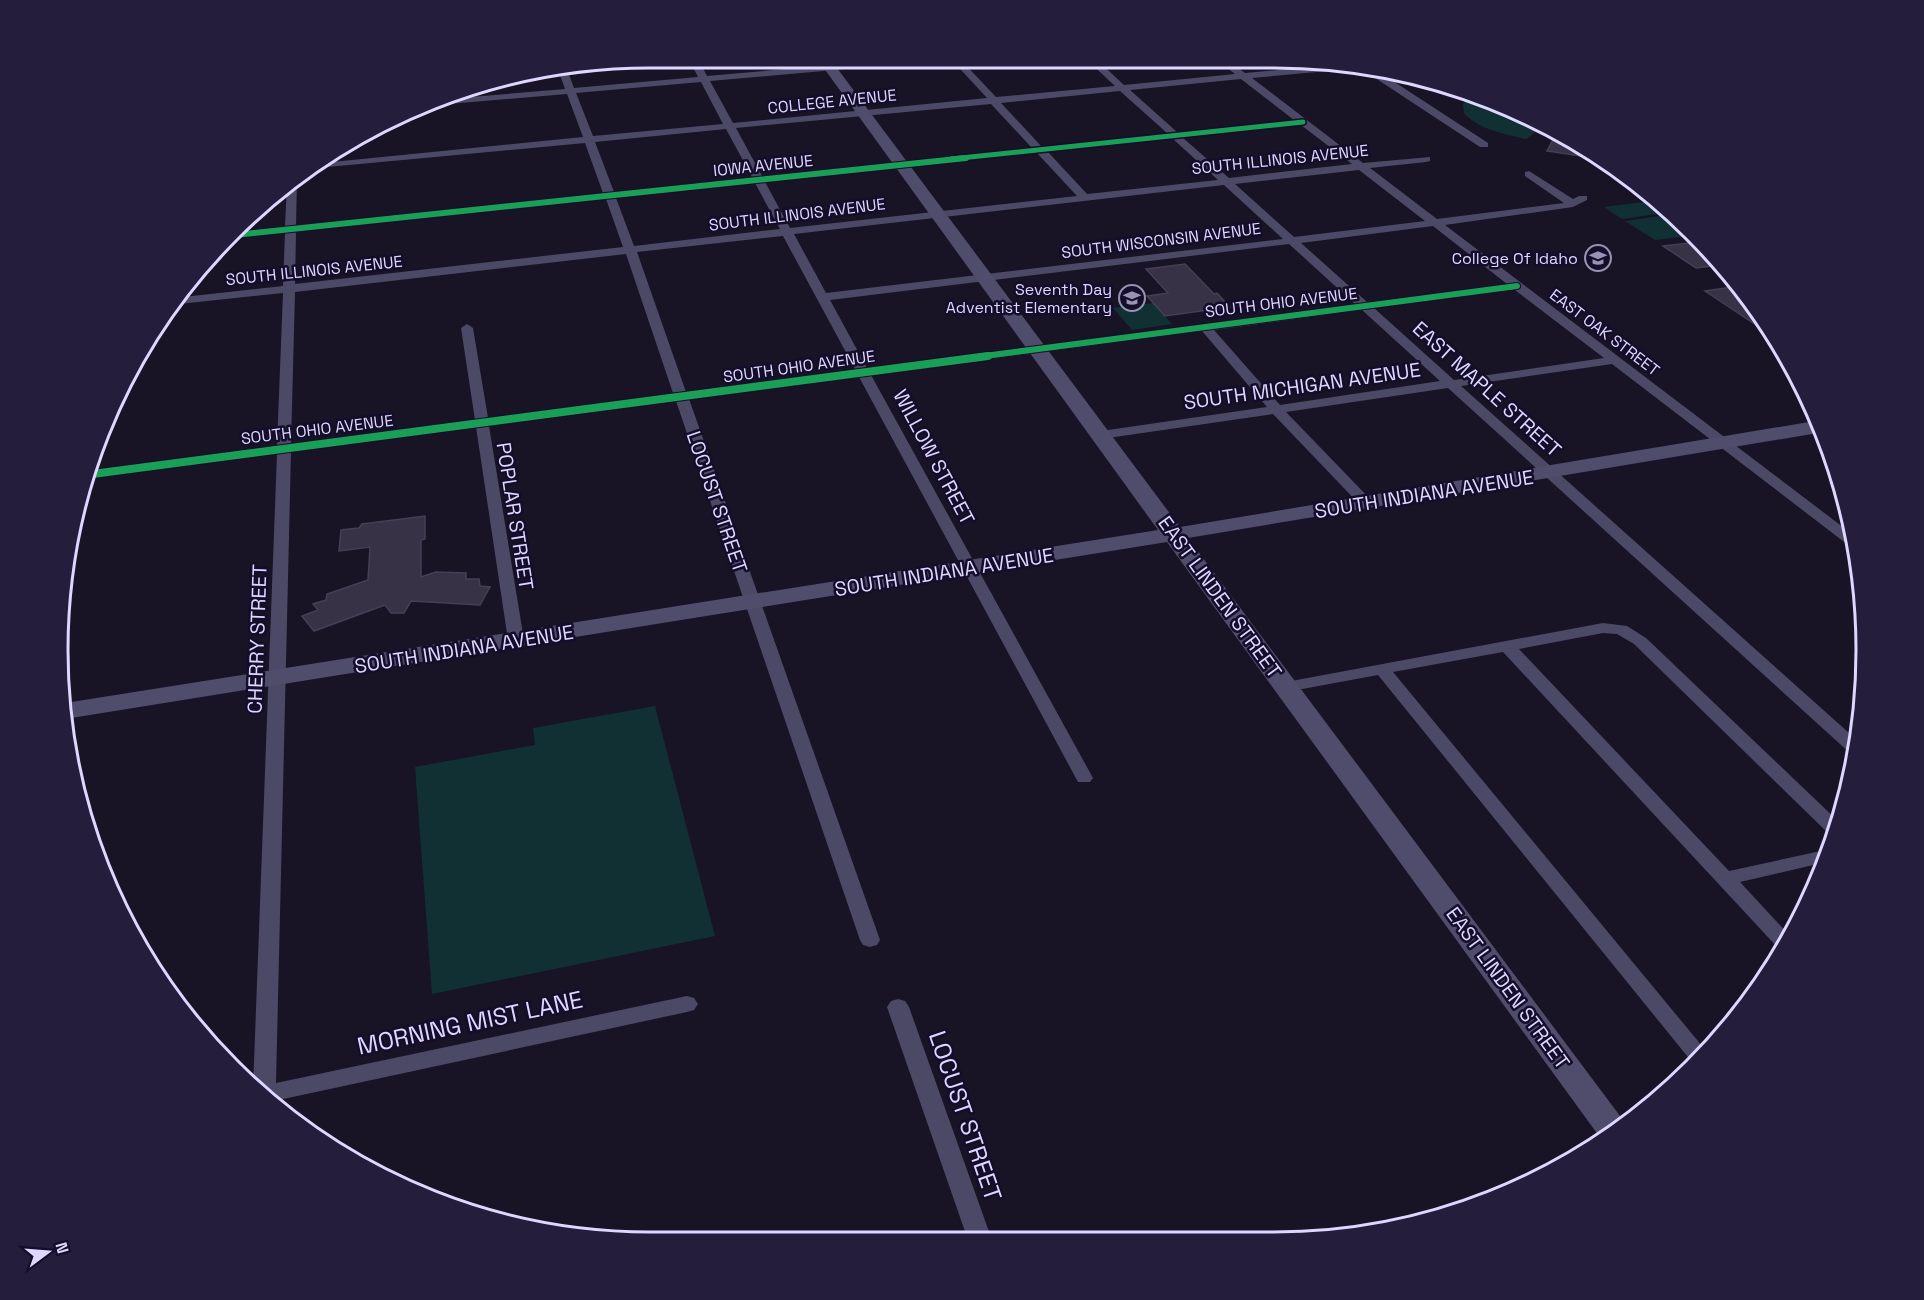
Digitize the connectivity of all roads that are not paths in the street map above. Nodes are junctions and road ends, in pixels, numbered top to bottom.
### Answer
1 (698, 68) edge
2 (793, 68) edge
3 (829, 68) edge
4 (964, 68) edge
5 (1100, 68) edge
6 (1232, 68) edge
7 (1314, 69) edge
8 (564, 74) edge
9 (1242, 76) junction
10 (1381, 78) edge
11 (704, 79) junction
12 (1122, 88) junction
13 (571, 91) junction
14 (994, 100) junction
15 (456, 101) edge
16 (863, 113) junction
17 (1303, 122) junction
18 (730, 126) junction
19 (1177, 136) junction
20 (589, 140) junction
21 (1484, 145) dead end
22 (1042, 150) junction
23 (1426, 159) dead end
24 (327, 165) edge
25 (902, 165) junction
26 (1361, 166) junction
27 (1529, 174) dead end
28 (759, 180) junction
29 (1227, 181) junction
30 (292, 191) edge
31 (610, 196) junction
32 (1084, 197) junction
33 (937, 214) junction
34 (1434, 223) junction
35 (290, 229) junction
36 (787, 231) junction
37 (242, 234) edge
38 (1293, 240) junction
39 (630, 250) junction
40 (985, 279) junction
41 (1517, 286) junction
42 (288, 289) junction
43 (824, 297) junction
44 (184, 301) edge
45 (1366, 306) junction
46 (1205, 327) junction
47 (467, 328) dead end
48 (1036, 349) junction
49 (1614, 360) junction
50 (865, 372) junction
51 (1452, 383) junction
52 (680, 397) junction
53 (1277, 410) junction
54 (480, 423) junction
55 (1812, 428) edge
56 (1101, 435) junction
57 (1723, 443) junction
58 (285, 448) junction
59 (1551, 472) junction
60 (95, 474) edge
61 (1366, 503) junction
62 (1174, 535) junction
63 (1845, 536) edge
64 (970, 568) junction
65 (752, 602) junction
66 (516, 640) junction
67 (1507, 646) junction
68 (1382, 669) junction
69 (276, 680) junction
70 (1286, 687) junction
71 (71, 710) edge
72 (1849, 743) edge
73 (1084, 778) dead end
74 (1830, 824) edge
75 (1818, 857) edge
76 (1725, 879) junction
77 (1780, 938) edge
78 (870, 940) dead end
79 (687, 1004) dead end
80 (898, 1007) dead end
81 (1695, 1052) edge
82 (264, 1086) edge
83 (273, 1094) edge
84 (1609, 1126) edge
85 (977, 1232) edge

1 - 11 street, WILLOW STREET
2 - 11 street
3 - 16 main road, EAST LINDEN STREET
4 - 14 street
5 - 12 street, EAST MAPLE STREET
6 - 9 street, EAST OAK STREET
7 - 9 street, COLLEGE AVENUE
8 - 13 street, LOCUST STREET
9 - 12 street, COLLEGE AVENUE
9 - 17 street, EAST OAK STREET
10 - 21 street
11 - 13 street
11 - 18 street, WILLOW STREET
12 - 14 street, COLLEGE AVENUE
12 - 19 street, EAST MAPLE STREET
13 - 15 street
13 - 20 street, LOCUST STREET
14 - 16 street, COLLEGE AVENUE
14 - 22 street
16 - 18 street, COLLEGE AVENUE
16 - 25 main road, EAST LINDEN STREET
17 - 19 street, IOWA AVENUE
17 - 26 street, EAST OAK STREET
18 - 20 street, COLLEGE AVENUE
18 - 28 street, WILLOW STREET
19 - 22 street, IOWA AVENUE
19 - 29 street, EAST MAPLE STREET
20 - 24 street, COLLEGE AVENUE
20 - 31 street, LOCUST STREET
22 - 25 street, IOWA AVENUE
22 - 32 street
23 - 26 street, SOUTH ILLINOIS AVENUE
25 - 28 street, IOWA AVENUE
25 - 33 main road, EAST LINDEN STREET
26 - 29 street, SOUTH ILLINOIS AVENUE
26 - 34 street, EAST OAK STREET
27 - 34 street, SOUTH WISCONSIN AVENUE
28 - 31 street, IOWA AVENUE
28 - 36 street, WILLOW STREET
29 - 32 street, SOUTH ILLINOIS AVENUE
29 - 38 street, EAST MAPLE STREET
30 - 35 street, CHERRY STREET
31 - 35 street, IOWA AVENUE
31 - 39 street, LOCUST STREET
32 - 33 street, SOUTH ILLINOIS AVENUE
33 - 36 street, SOUTH ILLINOIS AVENUE
33 - 40 main road, EAST LINDEN STREET
34 - 38 street, SOUTH WISCONSIN AVENUE
34 - 41 street, EAST OAK STREET
35 - 37 street, IOWA AVENUE
35 - 42 street, CHERRY STREET
36 - 39 street, SOUTH ILLINOIS AVENUE
36 - 43 street, WILLOW STREET
38 - 40 street, SOUTH WISCONSIN AVENUE
38 - 45 street, EAST MAPLE STREET
39 - 42 street, SOUTH ILLINOIS AVENUE
39 - 52 street, LOCUST STREET
40 - 43 street, SOUTH WISCONSIN AVENUE
40 - 48 main road, EAST LINDEN STREET
41 - 45 street, SOUTH OHIO AVENUE
41 - 49 street, EAST OAK STREET
42 - 44 street, SOUTH ILLINOIS AVENUE
42 - 58 street, CHERRY STREET
43 - 50 street, WILLOW STREET
45 - 46 street, SOUTH OHIO AVENUE
45 - 51 street, EAST MAPLE STREET
46 - 48 street, SOUTH OHIO AVENUE
46 - 53 street
47 - 54 street, POPLAR STREET
48 - 50 street, SOUTH OHIO AVENUE
48 - 56 main road, EAST LINDEN STREET
49 - 51 street, SOUTH MICHIGAN AVENUE
49 - 57 street, EAST OAK STREET
50 - 52 street, SOUTH OHIO AVENUE
50 - 64 street, WILLOW STREET
51 - 53 street, SOUTH MICHIGAN AVENUE
51 - 59 street, EAST MAPLE STREET
52 - 54 street, SOUTH OHIO AVENUE
52 - 65 street, LOCUST STREET
53 - 56 street, SOUTH MICHIGAN AVENUE
53 - 61 street
54 - 58 street, SOUTH OHIO AVENUE
54 - 66 street, POPLAR STREET
55 - 57 main road, SOUTH INDIANA AVENUE
56 - 62 main road, EAST LINDEN STREET
57 - 59 main road, SOUTH INDIANA AVENUE
57 - 63 street, EAST OAK STREET
58 - 60 street, SOUTH OHIO AVENUE
58 - 69 street, CHERRY STREET
59 - 61 main road, SOUTH INDIANA AVENUE
59 - 72 street, EAST MAPLE STREET
61 - 62 main road, SOUTH INDIANA AVENUE
62 - 64 main road, SOUTH INDIANA AVENUE
62 - 70 main road, EAST LINDEN STREET
64 - 65 main road, SOUTH INDIANA AVENUE
64 - 73 street, WILLOW STREET
65 - 66 main road, SOUTH INDIANA AVENUE
65 - 78 street, LOCUST STREET
66 - 69 main road, SOUTH INDIANA AVENUE
67 - 68 street
67 - 74 street
67 - 76 street
68 - 70 street
68 - 81 street
69 - 71 main road, SOUTH INDIANA AVENUE
69 - 82 street, CHERRY STREET
70 - 84 main road, EAST LINDEN STREET
75 - 76 street
76 - 77 street
79 - 83 street, MORNING MIST LANE
80 - 85 street, LOCUST STREET

